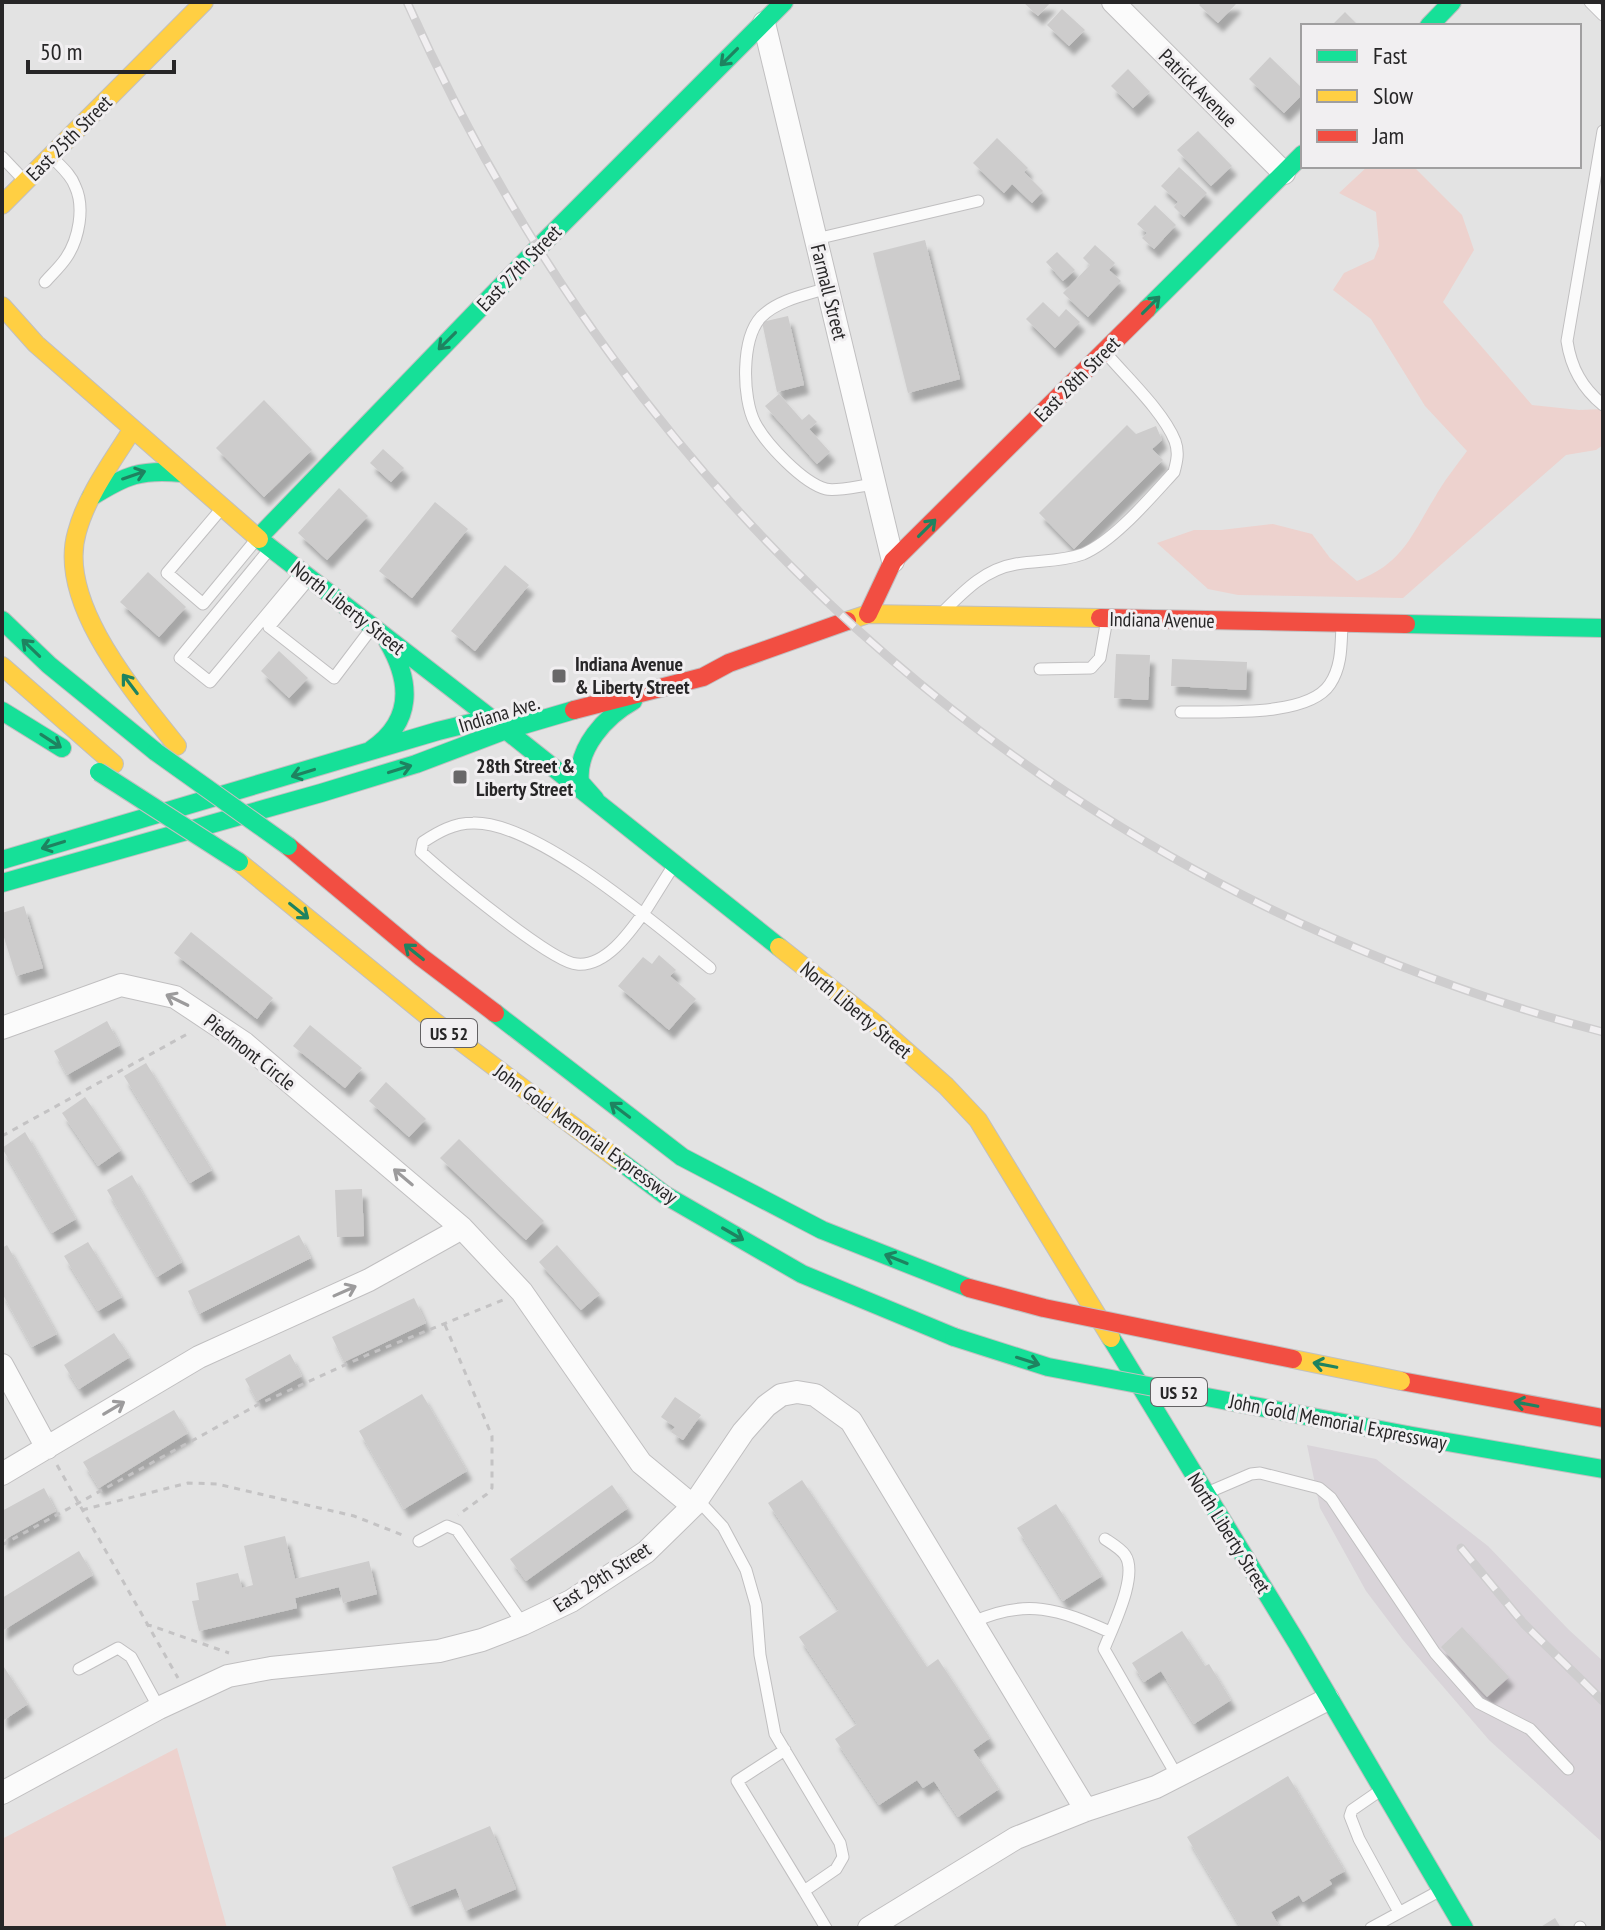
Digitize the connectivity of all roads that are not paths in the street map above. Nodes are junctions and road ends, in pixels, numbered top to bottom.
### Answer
1 (204, 2) edge
2 (784, 2) edge
3 (1113, 2) edge
4 (1452, 2) edge
5 (1590, 2) edge
6 (1603, 15) edge
7 (764, 23) junction
8 (1431, 24) edge
9 (1603, 131) edge
10 (51, 156) junction
11 (1301, 156) edge
12 (2, 157) edge
13 (1284, 173) junction
14 (25, 182) junction
15 (978, 201) dead end
16 (2, 205) edge
17 (816, 239) junction
18 (45, 282) dead end
19 (828, 288) junction
20 (2, 306) edge
21 (1105, 352) junction
22 (1603, 405) edge
23 (132, 430) junction
24 (182, 473) junction
25 (875, 484) junction
26 (91, 497) junction
27 (223, 507) junction
28 (264, 543) junction
29 (893, 561) junction
30 (305, 575) junction
31 (868, 614) junction
32 (938, 616) junction
33 (1107, 619) junction
34 (2, 620) edge
35 (1342, 623) junction
36 (1603, 628) edge
37 (378, 632) junction
38 (729, 663) junction
39 (2, 666) edge
40 (667, 668) dead end
41 (1040, 669) dead end
42 (655, 690) junction
43 (571, 691) dead end
44 (2, 711) edge
45 (1181, 712) dead end
46 (491, 718) junction
47 (506, 730) junction
48 (356, 757) junction
49 (94, 764) junction
50 (606, 809) junction
51 (288, 846) junction
52 (2, 860) edge
53 (675, 864) junction
54 (2, 883) edge
55 (642, 914) junction
56 (710, 968) dead end
57 (2, 1028) edge
58 (462, 1228) junction
59 (2, 1365) edge
60 (1603, 1418) edge
61 (47, 1448) junction
62 (1603, 1469) edge
63 (2, 1474) edge
64 (1205, 1494) junction
65 (695, 1502) junction
66 (1105, 1539) dead end
67 (419, 1541) road end
68 (973, 1622) junction
69 (523, 1624) junction
70 (1110, 1632) junction
71 (79, 1669) dead end
72 (1328, 1699) junction
73 (159, 1708) junction
74 (785, 1750) junction
75 (1568, 1769) dead end
76 (1177, 1776) junction
77 (1382, 1789) junction
78 (2, 1793) edge
79 (1086, 1810) junction
80 (1441, 1889) junction
81 (804, 1891) junction
82 (1399, 1912) junction
83 (826, 1928) edge
84 (869, 1928) edge
85 (1371, 1928) edge
86 (1464, 1928) edge

1 - 10 main road, East 25th Street
2 - 7 main road, East 27th Street
3 - 13 street, Patrick Avenue
4 - 8 main road
5 - 6 lane
7 - 17 street, Farmall Street
7 -> 28 main road, East 27th Street
9 - 22 lane
10 - 14 main road, East 25th Street
10 - 18 lane
11 - 13 main road, East 28th Street
12 - 14 lane
21 -> 13 main road, East 28th Street
14 - 16 main road, East 25th Street
15 - 17 lane
17 - 19 street, Farmall Street
19 - 25 street, Farmall Street
19 - 25 lane
20 - 23 main road, North Liberty Street
29 -> 21 main road, East 28th Street
21 - 32 lane
23 - 24 main road, North Liberty Street
23 - 26 main road
26 -> 24 main road
24 - 27 main road, North Liberty Street
25 - 29 street, Farmall Street
51 -> 26 main road, bridge
27 - 28 main road, North Liberty Street
27 - 28 lane
28 - 30 main road, North Liberty Street
28 - 30 lane
29 - 31 main road, East 28th Street
30 - 37 main road, North Liberty Street
30 - 37 lane
31 - 32 main road, Indiana Avenue
31 - 38 main road, Indiana Avenue
32 - 33 main road, Indiana Avenue
33 - 35 main road, Indiana Avenue
33 - 41 lane
51 -> 34 main road, John Gold Memorial Expressway / US 52, bridge
35 - 36 main road, Indiana Avenue
35 - 45 lane
37 - 46 main road, North Liberty Street
37 - 48 main road
38 - 40 main road
38 - 42 main road, Indiana Ave.
39 - 49 main road
42 - 47 main road, Indiana Ave.
42 - 50 main road
43 - 46 main road, Indiana Ave.
44 -> 49 main road
46 - 47 main road, North Liberty Street
46 - 48 main road, Indiana Ave.
47 - 50 main road, North Liberty Street
54 -> 47 main road, Indiana Ave.
48 -> 52 main road, Indiana Ave.
49 -> 62 main road, John Gold Memorial Expressway / US 52, bridge
50 - 53 main road, North Liberty Street
60 -> 51 main road, John Gold Memorial Expressway / US 52, bridge
53 - 55 lane
53 - 64 main road, North Liberty Street
55 - 55 lane
55 - 56 lane
58 -> 57 street, Piedmont Circle
61 -> 58 street
58 - 65 street, Piedmont Circle
59 - 61 street
61 - 63 street
64 - 72 main road, North Liberty Street
64 - 75 lane
65 - 68 street, East 29th Street
65 - 69 street, East 29th Street
65 - 74 lane
66 - 70 lane
67 - 69 lane
68 - 70 lane
68 - 79 street, East 29th Street
69 - 73 street, East 29th Street
70 - 76 lane
71 - 73 lane
72 - 76 street
72 - 77 main road, North Liberty Street
73 - 78 street, East 29th Street
74 - 81 lane
74 - 81 lane
76 - 79 street
77 - 80 main road, North Liberty Street
77 - 82 lane
79 - 84 street
80 - 82 lane
80 - 86 main road, North Liberty Street
81 - 83 lane
82 - 85 lane

